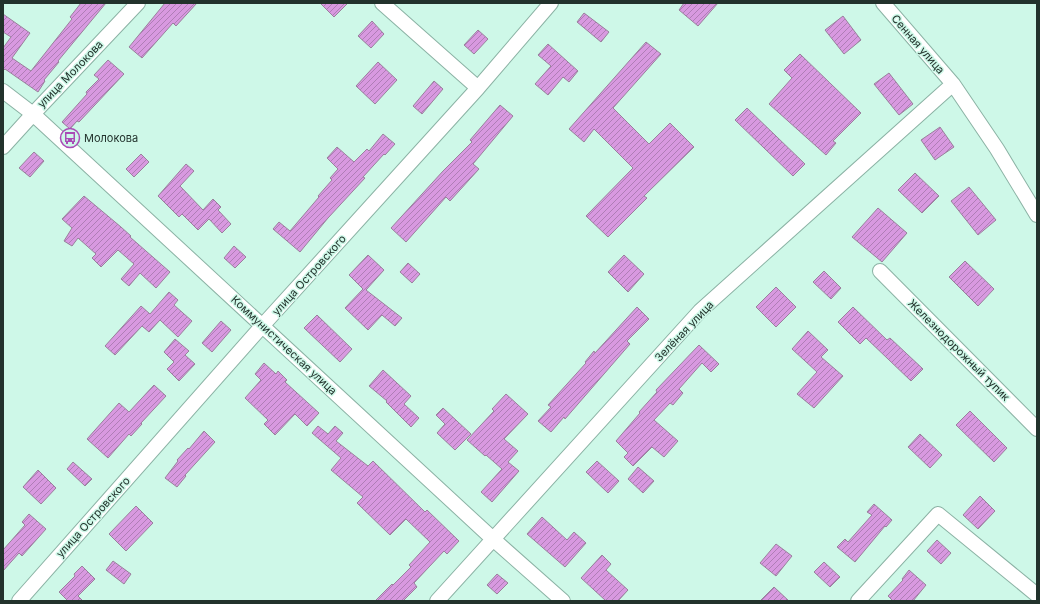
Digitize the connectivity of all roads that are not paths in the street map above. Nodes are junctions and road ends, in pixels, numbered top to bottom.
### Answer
1 (138, 3) edge
2 (382, 3) edge
3 (551, 3) edge
4 (883, 3) edge
5 (953, 84) junction
6 (478, 88) junction
7 (3, 91) edge
8 (33, 114) junction
9 (3, 147) edge
10 (1037, 215) edge
11 (880, 271) dead end
12 (263, 326) junction
13 (1037, 429) edge
14 (493, 539) junction
15 (1037, 595) edge
16 (19, 601) edge
17 (437, 601) edge
18 (564, 601) edge
19 (858, 601) edge

1 - 8 street, улица Молокова
2 - 6 street
3 - 6 street, улица Островского
4 - 5 street, Сенная улица
5 - 10 street, Сенная улица
5 - 14 street, Зелёная улица
6 - 12 street, улица Островского
7 - 8 street, Коммунистическая улица
8 - 9 street, улица Молокова
8 - 12 street, Коммунистическая улица
11 - 13 street, Железнодорожный тупик
12 - 14 street, Коммунистическая улица
12 - 16 street, улица Островского
14 - 17 street, Зелёная улица
14 - 18 street, Коммунистическая улица
15 - 19 street

